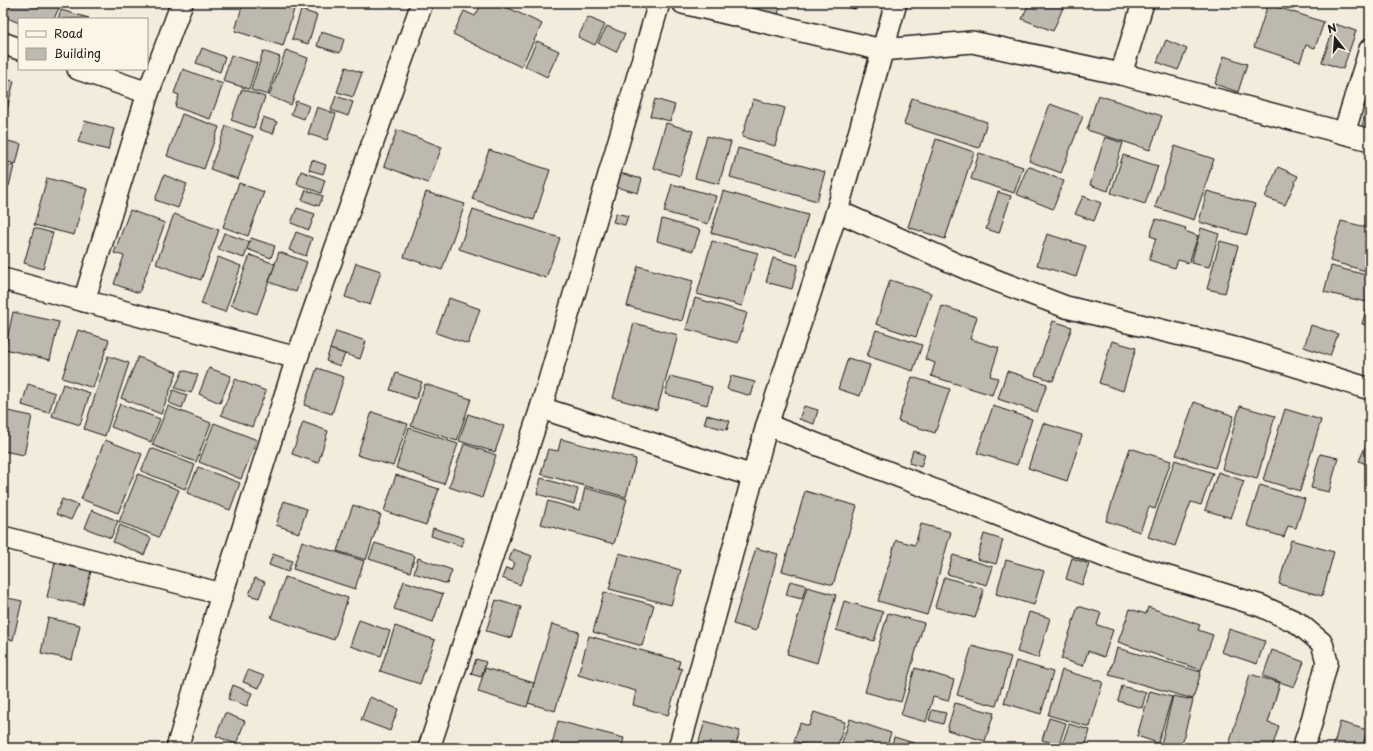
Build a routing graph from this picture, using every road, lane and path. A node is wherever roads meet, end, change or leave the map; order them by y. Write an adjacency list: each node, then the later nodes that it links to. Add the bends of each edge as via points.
1 (182, 3): 13 (street)
2 (422, 3): 19 (street)
3 (659, 3): 21 (street)
4 (683, 3): 10 (street)
5 (896, 3): 10 (street)
6 (1143, 3): 12 (street)
7 (3, 43): 8 (street)
8 (18, 48)
9 (1370, 49): 14 (street)
10 (882, 50): 12 (street, via 972,42); 16 (street)
11 (81, 70): 13 (street)
12 (1121, 74): 14 (street)
13 (148, 93): 18 (street)
14 (1344, 133): 15 (street)
15 (1370, 140)
16 (837, 211): 20 (street, via 974,272 1066,307 1247,351); 22 (street)
17 (3, 279): 18 (street)
18 (84, 301): 19 (street)
19 (296, 358): 25 (street)
20 (1370, 389)
21 (541, 408): 23 (street); 27 (street)
22 (766, 426): 23 (street); 29 (street, via 1114,560 1262,606 1298,623 1322,643 1327,662)
23 (753, 476): 28 (street)
24 (3, 537): 25 (street)
25 (222, 594): 26 (street)
26 (176, 748)
27 (429, 748)
28 (679, 748)
29 (1303, 748)

